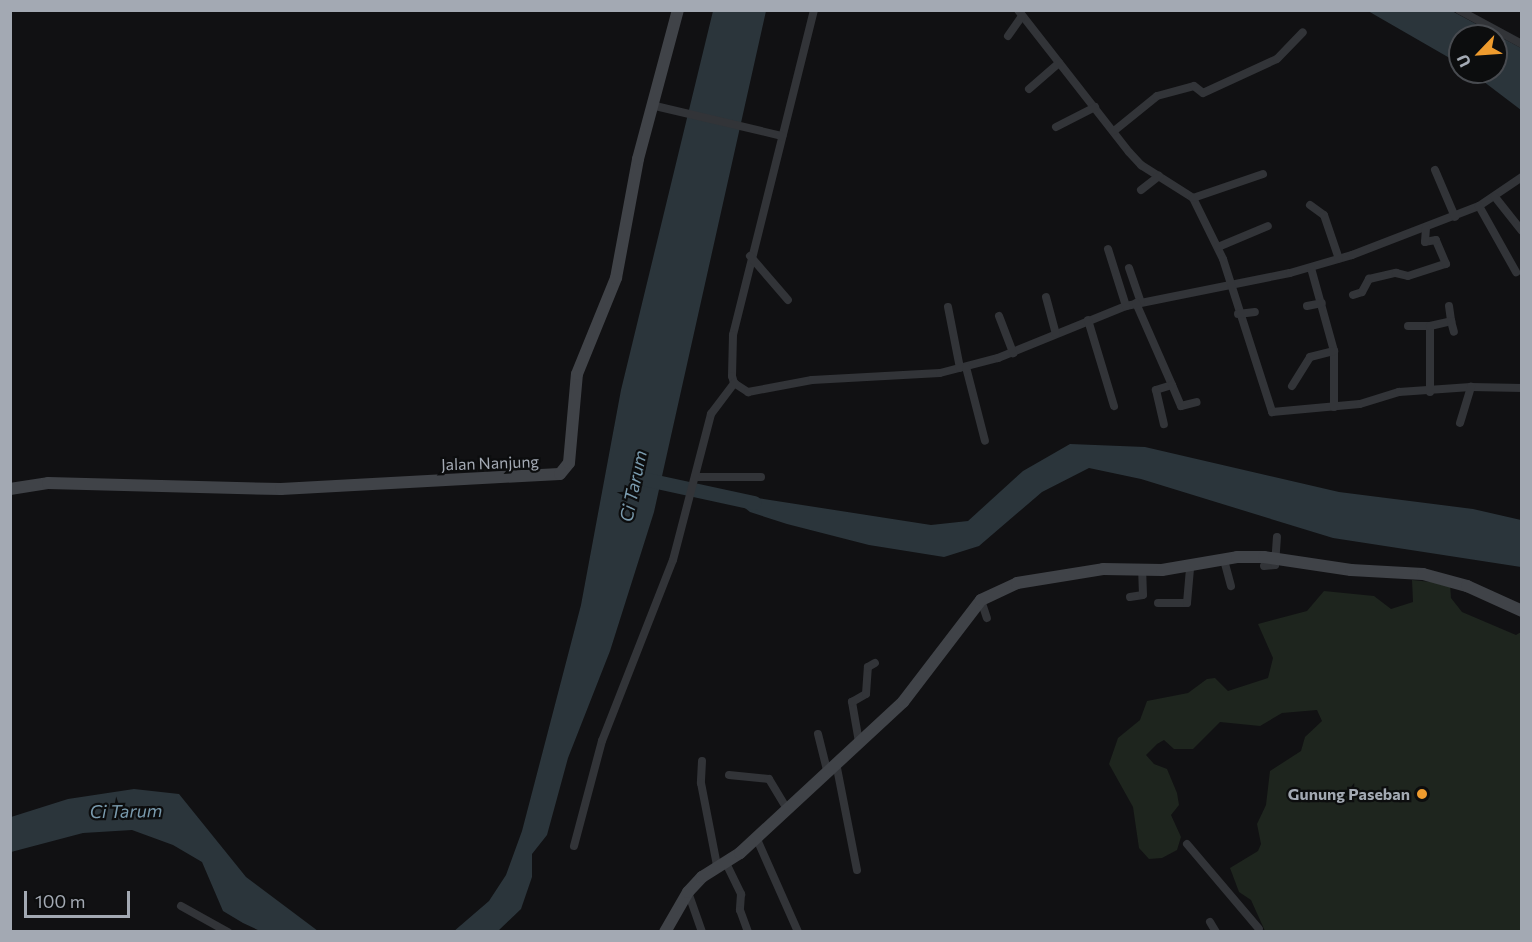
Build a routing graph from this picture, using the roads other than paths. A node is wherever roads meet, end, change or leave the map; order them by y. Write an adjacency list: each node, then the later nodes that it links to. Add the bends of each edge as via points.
1 (678, 10): 10 (main road, Jalan Nanjung)
2 (814, 10): 14 (street)
3 (1459, 10): 7 (street)
4 (1020, 13): 6 (street); 8 (street)
5 (1303, 32): 13 (street, via 1277,59 1203,93 1194,86 1157,96)
6 (1008, 36)
7 (1521, 44)
8 (1059, 63): 9 (street); 11 (street)
9 (1029, 89)
10 (651, 105): 14 (street); 71 (main road, Jalan Nanjung, via 616,278 581,360 573,393 569,463 553,476 280,489 48,483)
11 (1095, 107): 12 (street); 13 (street)
12 (1056, 127)
13 (1114, 131): 17 (street, via 1141,165)
14 (782, 136): 30 (street)
15 (1435, 170): 24 (street)
16 (1263, 174): 21 (street)
17 (1159, 176): 19 (street); 21 (street)
18 (1521, 177): 20 (street)
19 (1141, 190)
20 (1495, 197): 23 (street); 27 (street)
21 (1193, 198): 28 (street)
22 (1310, 205): 31 (street, via 1324,215)
23 (1479, 206): 24 (street); 34 (street)
24 (1455, 217): 26 (street)
25 (1268, 226): 28 (street)
26 (1426, 228): 31 (street); 36 (street, via 1425,242 1436,241 1446,264 1408,276 1396,273 1369,279 1362,292)
27 (1521, 231)
28 (1218, 247): 35 (street)
29 (1108, 249): 41 (street)
30 (750, 256): 38 (street); 57 (street, via 733,335)
31 (1340, 259): 33 (street)
32 (1129, 268): 39 (street)
33 (1311, 268): 35 (street); 40 (street)
34 (1515, 272)
35 (1230, 284): 39 (street); 46 (street)
36 (1353, 295)
37 (1046, 297): 53 (street)
38 (788, 300)
39 (1139, 302): 41 (street); 58 (street)
40 (1322, 303): 42 (street); 54 (street)
41 (1126, 306): 48 (street)
42 (1307, 306)
43 (1449, 306): 49 (street)
44 (948, 307): 56 (street)
45 (1255, 312): 46 (street)
46 (1238, 314): 65 (street, via 1272,412)
47 (999, 316): 55 (street)
48 (1088, 320): 53 (street); 64 (street)
49 (1451, 321): 51 (street); 52 (street)
50 (1408, 326): 51 (street)
51 (1430, 326): 62 (street)
52 (1454, 332)
53 (1056, 334): 55 (street)
54 (1334, 351): 59 (street, via 1310,357); 65 (street)
55 (1013, 353): 56 (street)
56 (963, 367): 57 (street, via 925,375 812,380 760,392 748,392); 68 (street)
57 (734, 383): 69 (street, via 711,414)
58 (1172, 385): 63 (street, via 1181,406); 67 (street, via 1156,390)
59 (1292, 386)
60 (1471, 387): 61 (street); 62 (street); 66 (street)
61 (1521, 388)
62 (1430, 392): 65 (street, via 1399,392 1379,401)
63 (1197, 402)
64 (1114, 406)
65 (1334, 407)
66 (1460, 423)
67 (1164, 424)
68 (984, 441)
69 (695, 477): 70 (street); 92 (street, via 645,636 602,741)
70 (762, 477)
71 (10, 489)
72 (1277, 537): 74 (street)
73 (1224, 560): 74 (main road); 75 (main road); 77 (street)
74 (1267, 563): 81 (main road, via 1423,574 1467,586)
75 (1190, 566): 76 (main road); 80 (street, via 1187,603)
76 (1142, 571): 78 (street, via 1143,595); 79 (main road, via 1103,569 1061,575 1017,583)
77 (1231, 586)
78 (1130, 597)
79 (981, 600): 82 (street); 85 (main road, via 903,702)
80 (1158, 603)
81 (1521, 611)
82 (987, 618)
83 (875, 663): 85 (street, via 868,667 866,694 852,704)
84 (818, 734): 87 (street)
85 (859, 742): 87 (main road)
86 (702, 761): 93 (street, via 701,783)
87 (831, 767): 89 (main road); 94 (street)
88 (729, 775): 89 (street, via 769,779)
89 (786, 807): 90 (main road)
90 (756, 837): 93 (main road); 103 (street)
91 (1188, 844): 98 (street)
92 (574, 846)
93 (721, 863): 95 (main road); 102 (street, via 741,894 740,910)
94 (856, 870)
95 (688, 892): 100 (main road); 101 (street)
96 (181, 906): 99 (street)
97 (1210, 922): 104 (street)
98 (1258, 931)
99 (228, 932)
100 (665, 932)
101 (702, 932)
102 (748, 932)
103 (798, 932)
104 (1216, 932)

